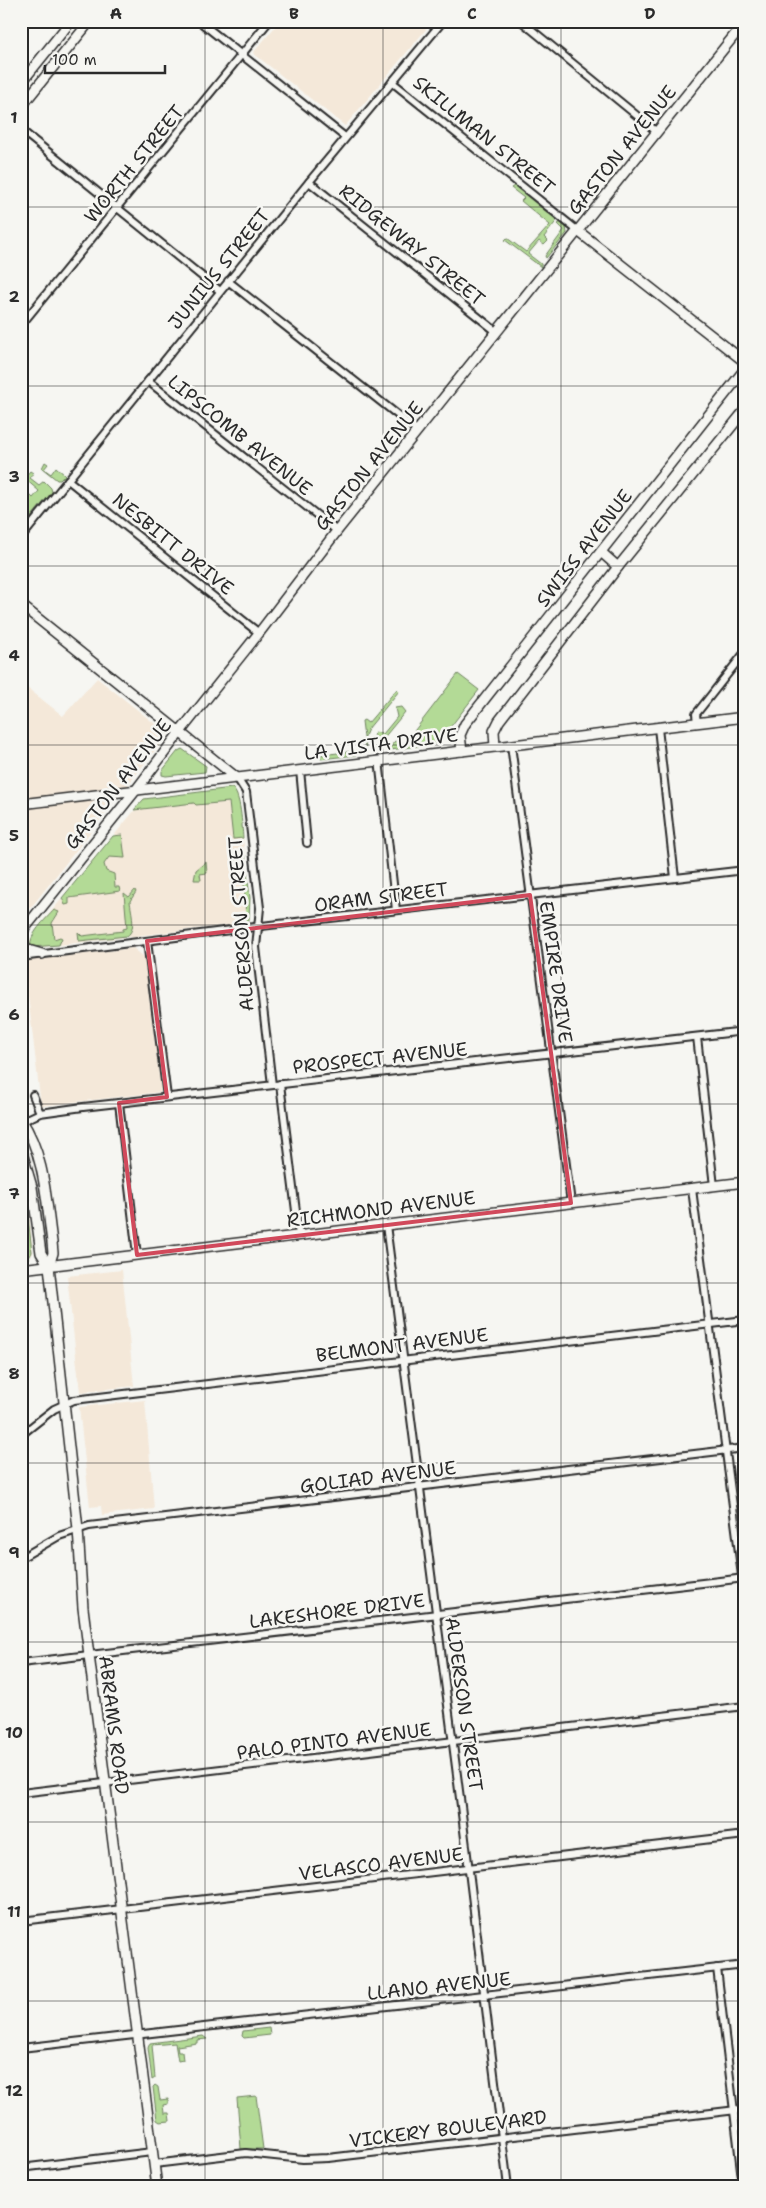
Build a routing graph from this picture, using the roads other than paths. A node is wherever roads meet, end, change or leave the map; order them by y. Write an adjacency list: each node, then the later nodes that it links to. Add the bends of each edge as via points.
1 (72, 21): 10 (street)
2 (90, 21): 11 (street)
3 (199, 21): 8 (street)
4 (269, 21): 8 (street, WORTH STREET)
5 (443, 21): 9 (street, JUNIUS STREET)
6 (521, 21): 13 (street)
7 (743, 23): 13 (street, GASTON AVENUE)
8 (241, 55): 14 (street); 16 (street, WORTH STREET)
9 (392, 82): 14 (street, JUNIUS STREET); 17 (street, SKILLMAN STREET)
10 (21, 83)
11 (21, 108)
12 (21, 130): 16 (street)
13 (657, 132): 17 (street, GASTON AVENUE)
14 (345, 138): 15 (street, JUNIUS STREET)
15 (309, 182): 18 (street, JUNIUS STREET); 21 (street, RIDGEWAY STREET)
16 (118, 208): 19 (street); 20 (street, WORTH STREET)
17 (578, 232): 21 (street, GASTON AVENUE); 22 (street, SKILLMAN STREET)
18 (228, 281): 19 (street, JUNIUS STREET); 26 (street)
19 (220, 291): 24 (street, JUNIUS STREET)
20 (21, 325)
21 (497, 332): 26 (street, GASTON AVENUE)
22 (745, 362)
23 (745, 369): 30 (street, SWISS AVENUE)
24 (148, 381): 27 (street, JUNIUS STREET); 28 (street, LIPSCOMB AVENUE)
25 (745, 410): 31 (street, SWISS AVENUE)
26 (418, 431): 28 (street, GASTON AVENUE)
27 (68, 480): 29 (street, JUNIUS STREET); 33 (street, NESBITT DRIVE)
28 (337, 532): 33 (street, GASTON AVENUE)
29 (21, 538)
30 (601, 552): 31 (street); 41 (street, SWISS AVENUE, via 465,724 460,735)
31 (618, 567): 40 (street, SWISS AVENUE, via 499,721 494,731)
32 (21, 605): 38 (street, ALDERSON STREET)
33 (260, 632): 38 (street, GASTON AVENUE)
34 (745, 652): 36 (street, via 696,714)
35 (745, 717): 36 (street, LA VISTA DRIVE)
36 (697, 723): 37 (street, LA VISTA DRIVE)
37 (658, 728): 39 (street, LA VISTA DRIVE); 49 (street)
38 (180, 732): 44 (street, ALDERSON STREET); 45 (street, GASTON AVENUE)
39 (512, 745): 40 (street, LA VISTA DRIVE); 50 (street, EMPIRE DRIVE)
40 (495, 747): 41 (street, LA VISTA DRIVE)
41 (462, 751): 42 (street, LA VISTA DRIVE)
42 (379, 760): 43 (street, LA VISTA DRIVE); 51 (street)
43 (300, 770): 44 (street, LA VISTA DRIVE); 47 (street)
44 (237, 778): 45 (street, LA VISTA DRIVE); 54 (street, ALDERSON STREET, via 246,792 260,908)
45 (136, 790): 46 (street, LA VISTA DRIVE); 52 (street, GASTON AVENUE)
46 (21, 804)
47 (307, 843)
48 (745, 870): 49 (street, ORAM STREET)
49 (674, 878): 50 (street, ORAM STREET)
50 (530, 895): 51 (street, ORAM STREET); 62 (street, EMPIRE DRIVE)
51 (396, 910): 54 (street, ORAM STREET)
52 (32, 918): 53 (street); 55 (street, GASTON AVENUE)
53 (21, 921)
54 (258, 926): 56 (street, ORAM STREET); 64 (street, ALDERSON STREET, via 256,947)
55 (21, 933)
56 (147, 941): 58 (street, ORAM STREET); 66 (street)
57 (21, 942): 58 (street, via 25,950)
58 (42, 954): 59 (street, ORAM STREET)
59 (21, 957)
60 (745, 1031): 61 (street, PROSPECT AVENUE)
61 (697, 1037): 62 (street, PROSPECT AVENUE); 72 (street)
62 (552, 1054): 63 (street, PROSPECT AVENUE); 74 (street, EMPIRE DRIVE)
63 (280, 1084): 64 (street, PROSPECT AVENUE); 76 (street)
64 (272, 1085): 66 (street, PROSPECT AVENUE)
65 (33, 1095): 68 (street)
66 (167, 1097): 67 (street, PROSPECT AVENUE)
67 (119, 1103): 68 (street, PROSPECT AVENUE); 77 (street)
68 (40, 1113): 69 (street, PROSPECT AVENUE)
69 (22, 1121): 78 (street, ABRAMS ROAD, via 42,1169 53,1253)
70 (21, 1149): 78 (street, ABRAMS ROAD, via 32,1187 41,1253)
71 (745, 1182): 72 (street, RICHMOND AVENUE)
72 (714, 1186): 73 (street, RICHMOND AVENUE)
73 (692, 1189): 74 (street, RICHMOND AVENUE); 81 (street)
74 (571, 1203): 75 (street, RICHMOND AVENUE)
75 (386, 1225): 76 (street, RICHMOND AVENUE); 82 (street, ALDERSON STREET)
76 (299, 1235): 77 (street, RICHMOND AVENUE)
77 (137, 1255): 78 (street, RICHMOND AVENUE)
78 (49, 1266): 79 (street, RICHMOND AVENUE); 83 (street, ABRAMS ROAD)
79 (21, 1269)
80 (745, 1320): 81 (street, BELMONT AVENUE)
81 (710, 1324): 82 (street, BELMONT AVENUE); 86 (street)
82 (404, 1360): 83 (street, BELMONT AVENUE, via 74,1400); 87 (street, ALDERSON STREET)
83 (64, 1404): 84 (street); 88 (street, ABRAMS ROAD)
84 (21, 1435)
85 (745, 1448): 86 (street, GOLIAD AVENUE)
86 (726, 1450): 87 (street, GOLIAD AVENUE); 90 (street)
87 (420, 1486): 88 (street, GOLIAD AVENUE); 92 (street, ALDERSON STREET)
88 (78, 1529): 89 (street, GOLIAD AVENUE); 93 (street, ABRAMS ROAD)
89 (21, 1558)
90 (744, 1578): 91 (street); 92 (street, LAKESHORE DRIVE)
91 (745, 1599)
92 (436, 1615): 93 (street, LAKESHORE DRIVE); 96 (street, ALDERSON STREET)
93 (89, 1655): 94 (street, LAKESHORE DRIVE); 97 (street, ABRAMS ROAD)
94 (21, 1663)
95 (745, 1706): 96 (street, PALO PINTO AVENUE)
96 (452, 1742): 97 (street, PALO PINTO AVENUE); 100 (street, ALDERSON STREET)
97 (105, 1784): 98 (street, PALO PINTO AVENUE); 101 (street, ABRAMS ROAD)
98 (21, 1793)
99 (745, 1835): 100 (street, VELASCO AVENUE)
100 (469, 1868): 101 (street, VELASCO AVENUE); 105 (street, ALDERSON STREET)
101 (121, 1910): 102 (street, VELASCO AVENUE); 106 (street, ABRAMS ROAD)
102 (21, 1922)
103 (745, 1965): 104 (street, LLANO AVENUE)
104 (717, 1968): 105 (street, LLANO AVENUE); 109 (street)
105 (485, 1996): 106 (street, LLANO AVENUE); 110 (street, ALDERSON STREET)
106 (137, 2035): 107 (street, LLANO AVENUE); 111 (street, ABRAMS ROAD)
107 (21, 2048)
108 (745, 2109): 109 (street, VICKERY BOULEVARD)
109 (734, 2110): 110 (street, VICKERY BOULEVARD); 116 (street)
110 (502, 2138): 112 (street, VICKERY BOULEVARD, via 328,2158 246,2153); 115 (street, ALDERSON STREET)
111 (152, 2152): 112 (street, ABRAMS ROAD); 113 (street)
112 (154, 2164): 114 (street, ABRAMS ROAD)
113 (21, 2168)
114 (157, 2187)
115 (508, 2187)
116 (743, 2187)

